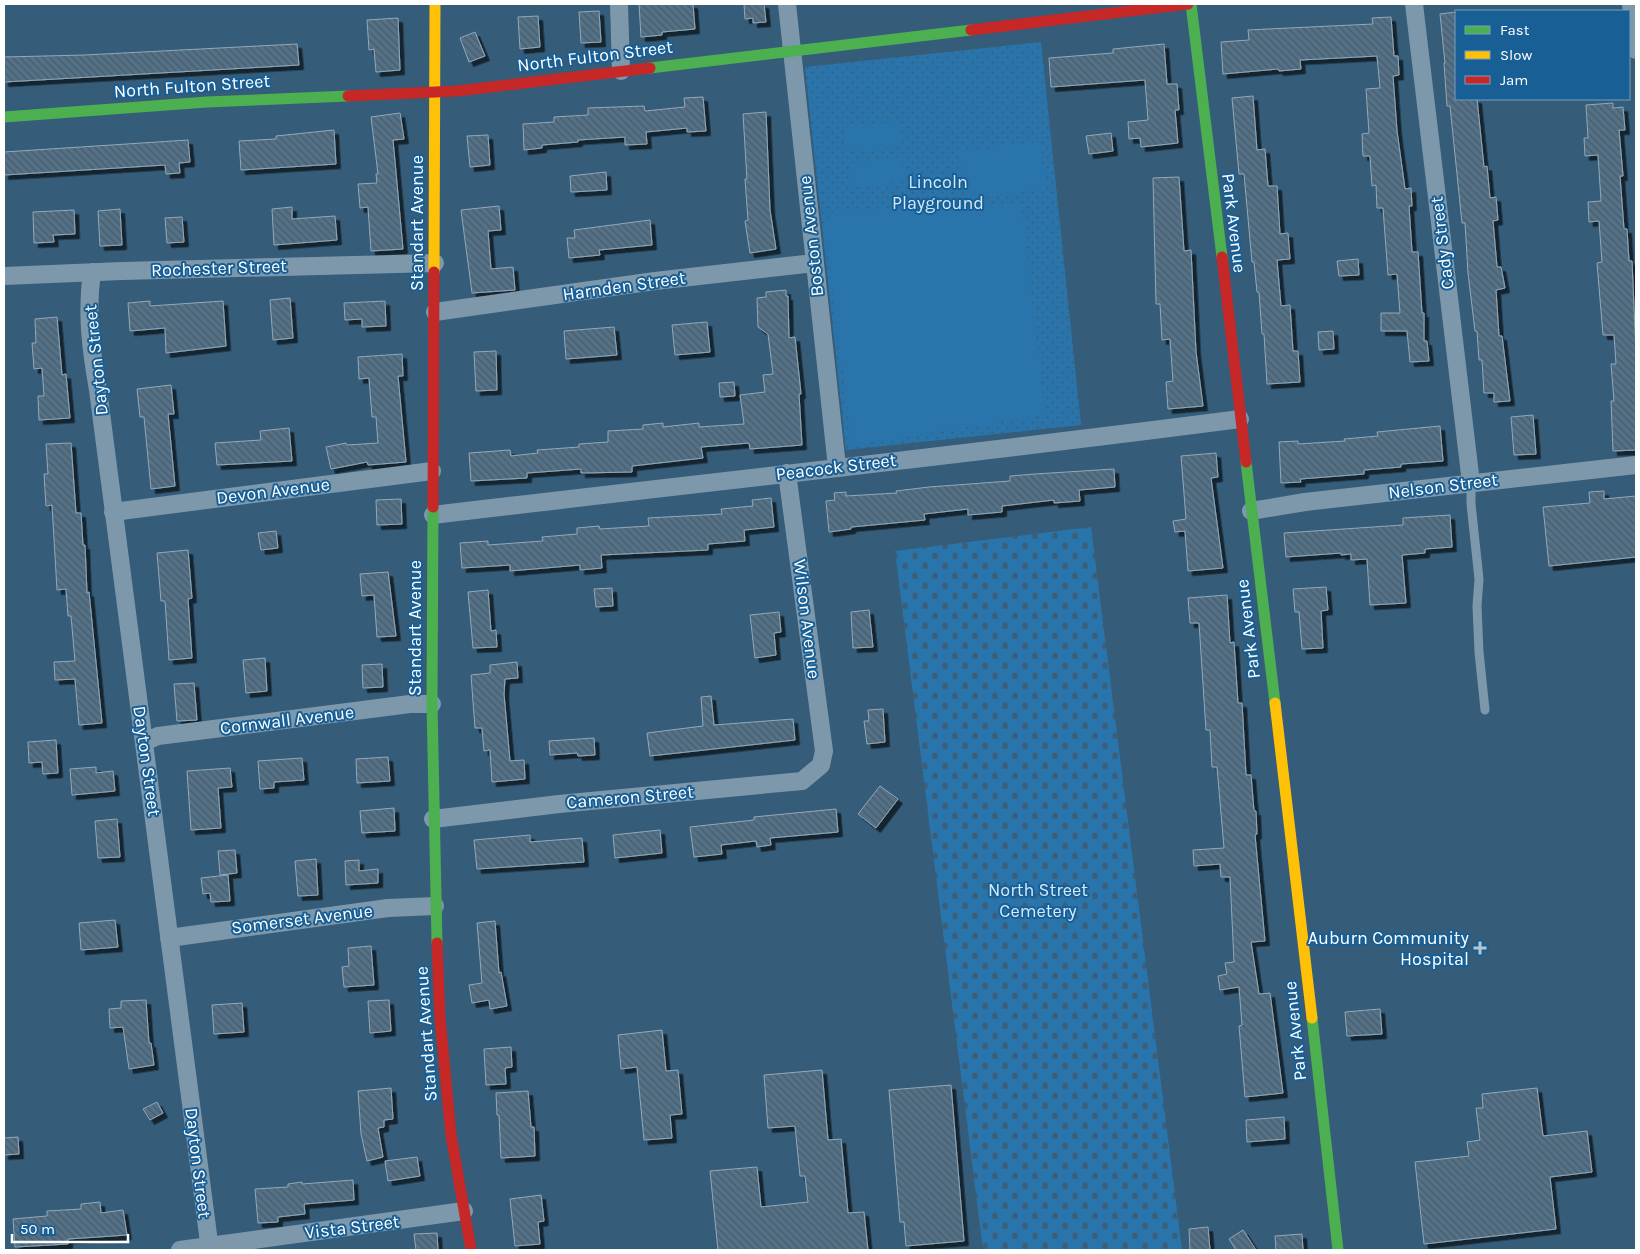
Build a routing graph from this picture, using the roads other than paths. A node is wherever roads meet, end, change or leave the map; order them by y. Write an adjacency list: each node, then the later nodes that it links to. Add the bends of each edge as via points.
1 (435, 4): 10 (street, Standart Avenue)
2 (619, 4): 9 (street)
3 (787, 4): 7 (street, Boston Avenue)
4 (1189, 4): 7 (street, North Fulton Street); 17 (street, Park Avenue, via 1235,356)
5 (1414, 4): 22 (street, Cady Street)
6 (1631, 4): 8 (street)
7 (791, 50): 9 (street, North Fulton Street); 13 (street, Boston Avenue)
8 (1636, 50)
9 (621, 71): 10 (street, North Fulton Street)
10 (434, 92): 11 (street, North Fulton Street, via 207,102); 12 (street, Standart Avenue)
11 (4, 117)
12 (435, 263): 14 (street, Rochester Street); 16 (street, Standart Avenue)
13 (814, 263): 16 (street, Harnden Street, via 655,281); 19 (street, Boston Avenue)
14 (92, 272): 15 (street, Rochester Street); 24 (street, Dayton Street, via 88,314)
15 (4, 276)
16 (435, 312): 20 (street, Standart Avenue)
17 (1240, 419): 19 (street, Peacock Street); 23 (street, Park Avenue)
18 (1636, 465): 22 (street, Nelson Street)
19 (837, 467): 21 (street, Peacock Street)
20 (432, 471): 24 (street, Devon Avenue); 25 (street, Standart Avenue)
21 (787, 473): 25 (street, Peacock Street); 29 (street, Wilson Avenue, via 824,751)
22 (1471, 482): 23 (street, Nelson Street); 27 (lane, via 1479,579 1479,652)
23 (1251, 510): 37 (street, Park Avenue)
24 (114, 512): 28 (street, Dayton Street)
25 (433, 515): 26 (street, Standart Avenue)
26 (432, 704): 28 (street, Cornwall Avenue, via 410,704 158,736); 30 (street, Standart Avenue)
27 (1486, 710)
28 (144, 742): 32 (street, Dayton Street)
29 (821, 765): 30 (street, Cameron Street, via 802,781)
30 (433, 819): 31 (street, Standart Avenue)
31 (435, 906): 32 (street, Somerset Avenue, via 388,908); 33 (street, Standart Avenue, via 449,1115)
32 (169, 938): 34 (street, Dayton Street)
33 (464, 1211): 34 (street, Vista Street); 36 (street, Standart Avenue)
34 (209, 1249): 35 (street, Vista Street)
35 (180, 1250)
36 (471, 1250)
37 (1338, 1250)

